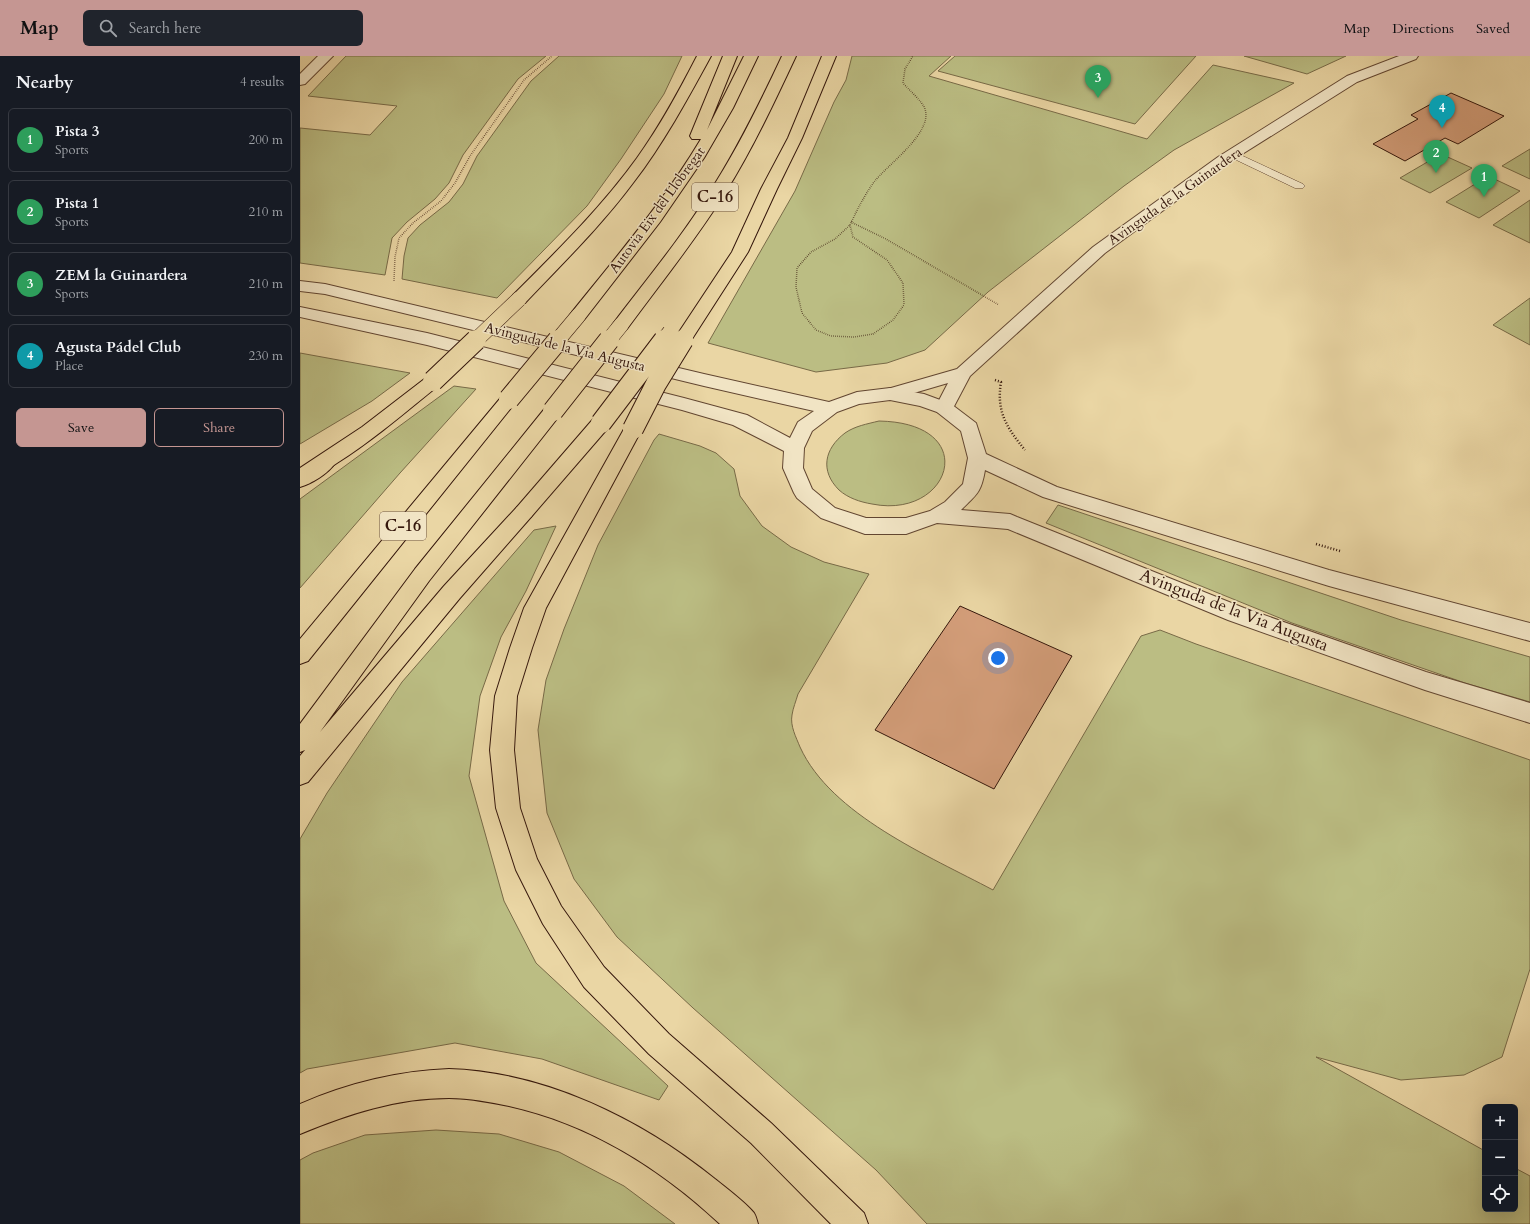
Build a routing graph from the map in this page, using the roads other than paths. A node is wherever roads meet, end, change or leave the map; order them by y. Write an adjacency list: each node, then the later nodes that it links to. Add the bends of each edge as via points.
1 (326, 56): 8 (street)
2 (704, 56): 21 (highway, bridge, via 669,120 637,167 579,239 433,381 383,421)
3 (730, 56): 11 (highway)
4 (752, 56): 11 (highway, Autovia Eix del Llobregat / C-16, via 717,124)
5 (789, 56): 26 (highway, C-16, bridge, via 766,107 735,164 704,213 621,325 422,575)
6 (829, 56): 14 (highway, via 795,138 740,252)
7 (1411, 56): 9 (street, Avinguda de la Guinardera, via 1352,79)
8 (300, 81)
9 (1232, 154): 10 (lane); 15 (street, Avinguda de la Guinardera, via 1099,250)
10 (1299, 186)
11 (676, 189): 24 (highway, Autovia Eix del Llobregat / C-16, bridge, via 578,316)
12 (300, 286): 17 (street, Avinguda de la Via Augusta, via 326,289)
13 (300, 312): 19 (street, Avinguda de la Via Augusta, via 427,339 684,404 740,420)
14 (678, 333): 27 (highway, bridge, via 442,604); 30 (highway, bridge, via 656,384 535,608 506,696 502,750 508,808 525,862 552,915 594,977 659,1044 761,1133)
15 (963, 373): 16 (street, Avinguda de la Guinardera); 18 (street, Avinguda de la Guinardera)
16 (890, 394): 17 (street, via 857,398); 18 (street, via 924,400)
17 (830, 408): 19 (street, via 805,427)
18 (944, 408): 20 (street, via 969,428)
19 (794, 448): 22 (street, via 793,468 804,493 828,514 865,526 906,526)
20 (978, 458): 22 (street, via 972,487 952,507); 23 (street, via 1057,494 1329,578)
21 (300, 478)
22 (937, 516): 25 (street, Avinguda de la Via Augusta, via 1010,522 1236,614 1425,681)
23 (1530, 632)
24 (300, 655)
25 (1530, 713)
26 (300, 742)
27 (300, 774)
28 (300, 1119): 29 (highway, via 323,1108 370,1094 417,1085 470,1084 517,1092 566,1107 623,1134 677,1168)
29 (743, 1224)
30 (853, 1224)

